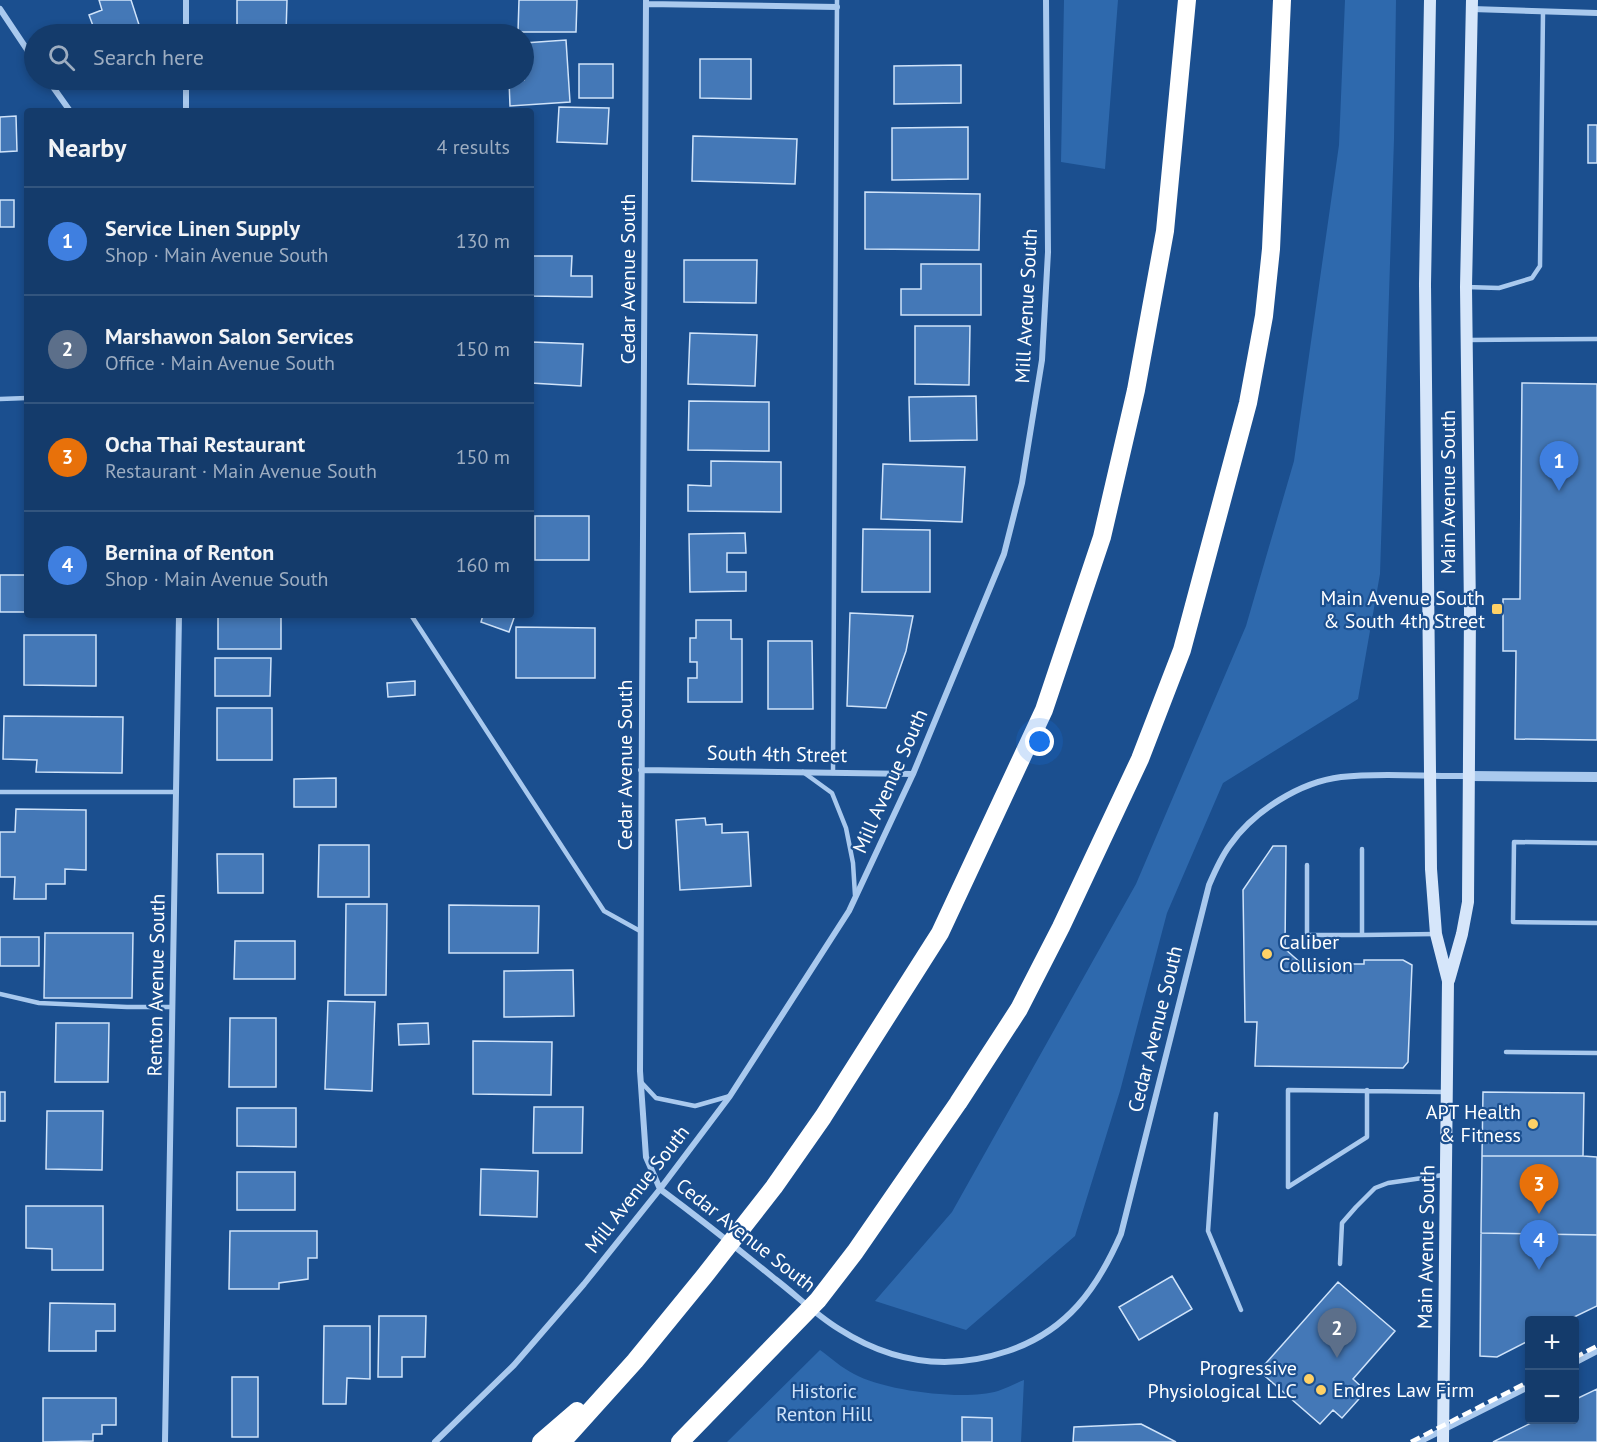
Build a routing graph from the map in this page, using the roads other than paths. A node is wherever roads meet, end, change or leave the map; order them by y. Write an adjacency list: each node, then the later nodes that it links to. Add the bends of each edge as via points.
1 (186, 0): 12 (street)
2 (1046, 0): 28 (street, Mill Avenue South, via 1047,252 1042,360 1022,483 1004,554)
3 (1186, 0): 57 (highway, via 1165,231 1136,390 1101,537 1044,710 940,933 830,1108 774,1187)
4 (1282, 0): 65 (highway, via 1271,249 1248,403 1182,650 1140,759 1019,1010 958,1103 818,1300)
5 (1430, 0): 30 (main road, Main Avenue South, via 1425,284)
6 (646, 2): 7 (street); 25 (street, Cedar Avenue South)
7 (837, 4): 27 (lane)
8 (1472, 5): 10 (street); 18 (main road, Main Avenue South)
9 (0, 9): 13 (street)
10 (1543, 12): 11 (street); 18 (lane, via 1540,266 1532,278 1499,288)
11 (1597, 13)
12 (186, 24)
13 (24, 45)
14 (55, 90): 16 (street)
15 (186, 90): 17 (street)
16 (68, 108)
17 (186, 108)
18 (1466, 287): 20 (main road, Main Avenue South)
19 (1597, 339): 20 (lane)
20 (1467, 340): 29 (main road, Main Avenue South)
21 (24, 398): 22 (lane)
22 (0, 399)
23 (179, 618): 33 (street, Renton Avenue South)
24 (413, 618): 39 (lane, via 604,911)
25 (641, 770): 26 (street, South 4th Street); 39 (street, Cedar Avenue South)
26 (803, 772): 27 (street, South 4th Street); 37 (lane, via 832,793 846,828)
27 (833, 772): 28 (street, South 4th Street)
28 (913, 774): 37 (street, Mill Avenue South)
29 (1469, 776): 30 (street, Cedar Avenue South); 31 (street); 42 (main road, Main Avenue South, via 1468,902)
30 (1431, 777): 40 (main road, Main Avenue South); 53 (street, Cedar Avenue South, via 1340,777 1316,783 1269,806 1231,843 1209,885 1121,1234 1097,1282 1079,1306 1027,1344 990,1357 941,1363 876,1349 838,1328)
31 (1597, 777)
32 (0, 792): 33 (lane)
33 (176, 792): 44 (street, Renton Avenue South)
34 (1597, 843): 38 (lane, via 1514,842 1514,922)
35 (1362, 849): 41 (lane)
36 (1307, 865): 41 (lane, via 1307,935)
37 (856, 898): 50 (street, Mill Avenue South)
38 (1597, 923)
39 (640, 931): 47 (street, Cedar Avenue South)
40 (1436, 934): 41 (lane); 42 (main road, Main Avenue South)
41 (1362, 935)
42 (1448, 981): 49 (main road, Main Avenue South)
43 (0, 994): 44 (lane, via 39,1004)
44 (172, 1007): 61 (street, Renton Avenue South)
45 (1506, 1052): 46 (lane)
46 (1597, 1053)
47 (641, 1082): 50 (lane, via 656,1098 695,1107); 53 (street, Cedar Avenue South, via 646,1157)
48 (1367, 1090): 48 (lane, via 1288,1090 1288,1187 1367,1137); 49 (lane)
49 (1447, 1093): 52 (main road, Main Avenue South)
50 (730, 1096): 53 (street, Mill Avenue South)
51 (1216, 1114): 55 (lane, via 1208,1231)
52 (1446, 1175): 54 (lane, via 1375,1188 1342,1223); 60 (main road, Main Avenue South)
53 (660, 1189): 62 (street, Mill Avenue South, via 514,1365)
54 (1340, 1264)
55 (1240, 1310)
56 (1597, 1351): 58 (street)
57 (634, 1361): 63 (highway); 64 (highway)
58 (1579, 1361)
59 (1525, 1389): 60 (street)
60 (1443, 1436): 66 (street)
61 (165, 1442)
62 (435, 1442)
63 (541, 1442)
64 (562, 1442)
65 (680, 1442)
66 (1419, 1442)

